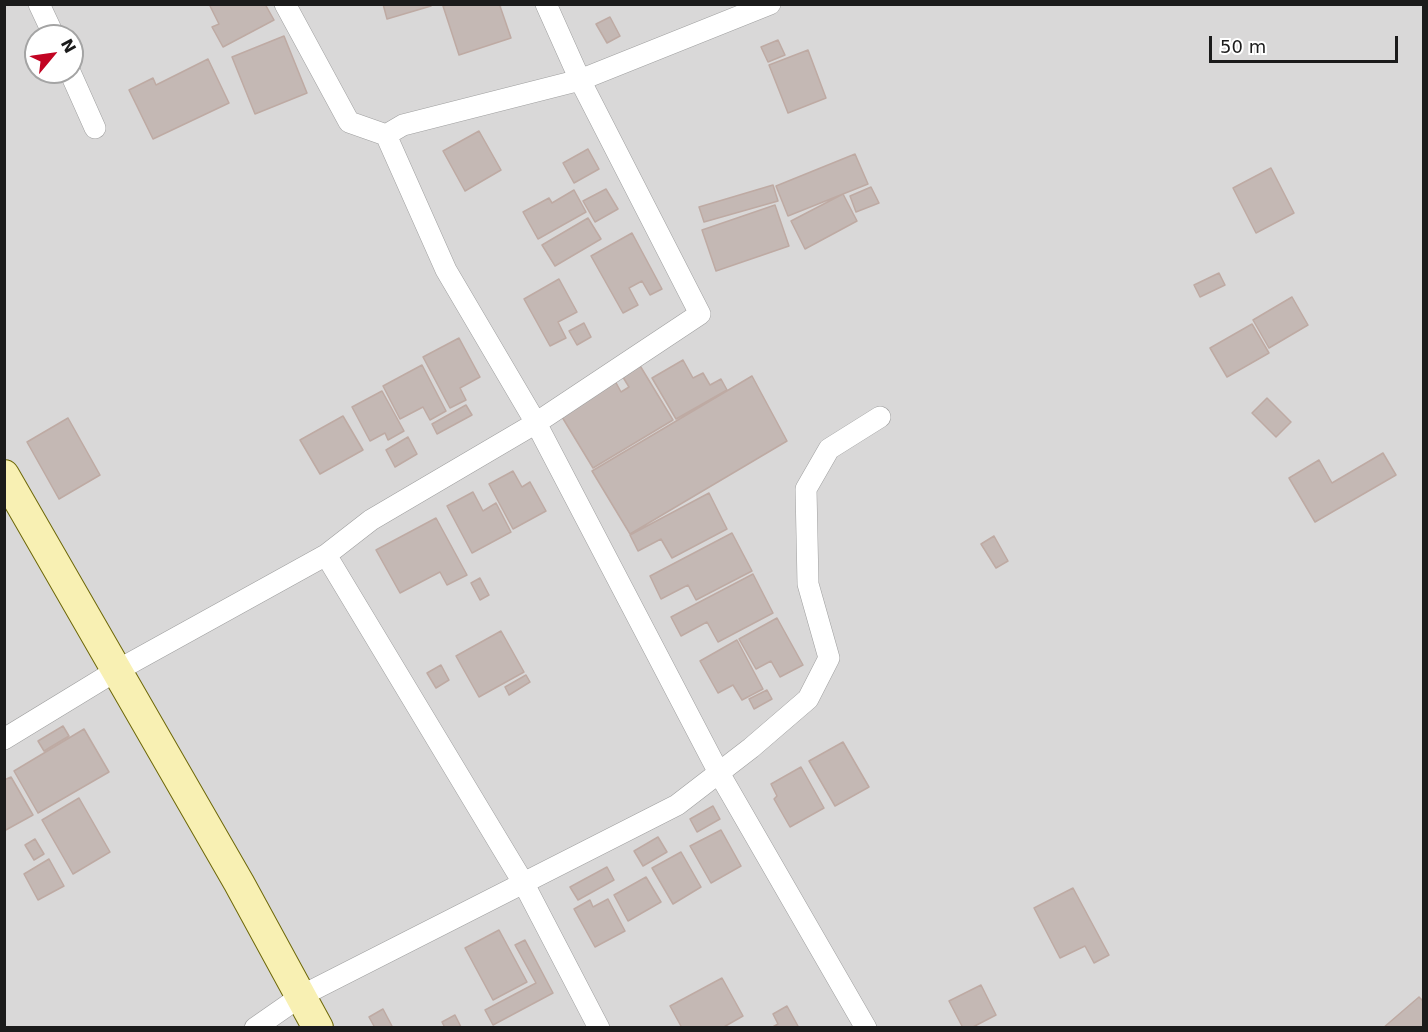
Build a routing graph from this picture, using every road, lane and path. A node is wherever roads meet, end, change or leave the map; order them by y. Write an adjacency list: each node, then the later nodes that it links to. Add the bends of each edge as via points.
1 (39, 4): 5 (street)
2 (285, 4): 9 (street, via 349,122)
3 (546, 4): 6 (street)
4 (770, 4): 6 (street)
5 (48, 24)
6 (580, 80): 9 (street, via 403,125); 11 (street, via 700,314)
7 (75, 84): 8 (street)
8 (95, 128)
9 (386, 135): 11 (street, via 446,270)
10 (880, 417): 16 (street, via 830,449 806,489 808,584 829,658 808,699)
11 (536, 423): 13 (street, via 371,520); 16 (street)
12 (4, 475): 14 (main road)
13 (326, 555): 14 (street); 17 (street)
14 (117, 670): 15 (street); 18 (main road)
15 (4, 739)
16 (719, 773): 17 (street, via 676,805); 22 (street)
17 (524, 884): 18 (street); 21 (street)
18 (301, 996): 19 (street); 20 (main road)
19 (255, 1028)
20 (318, 1028)
21 (599, 1028)
22 (866, 1028)

